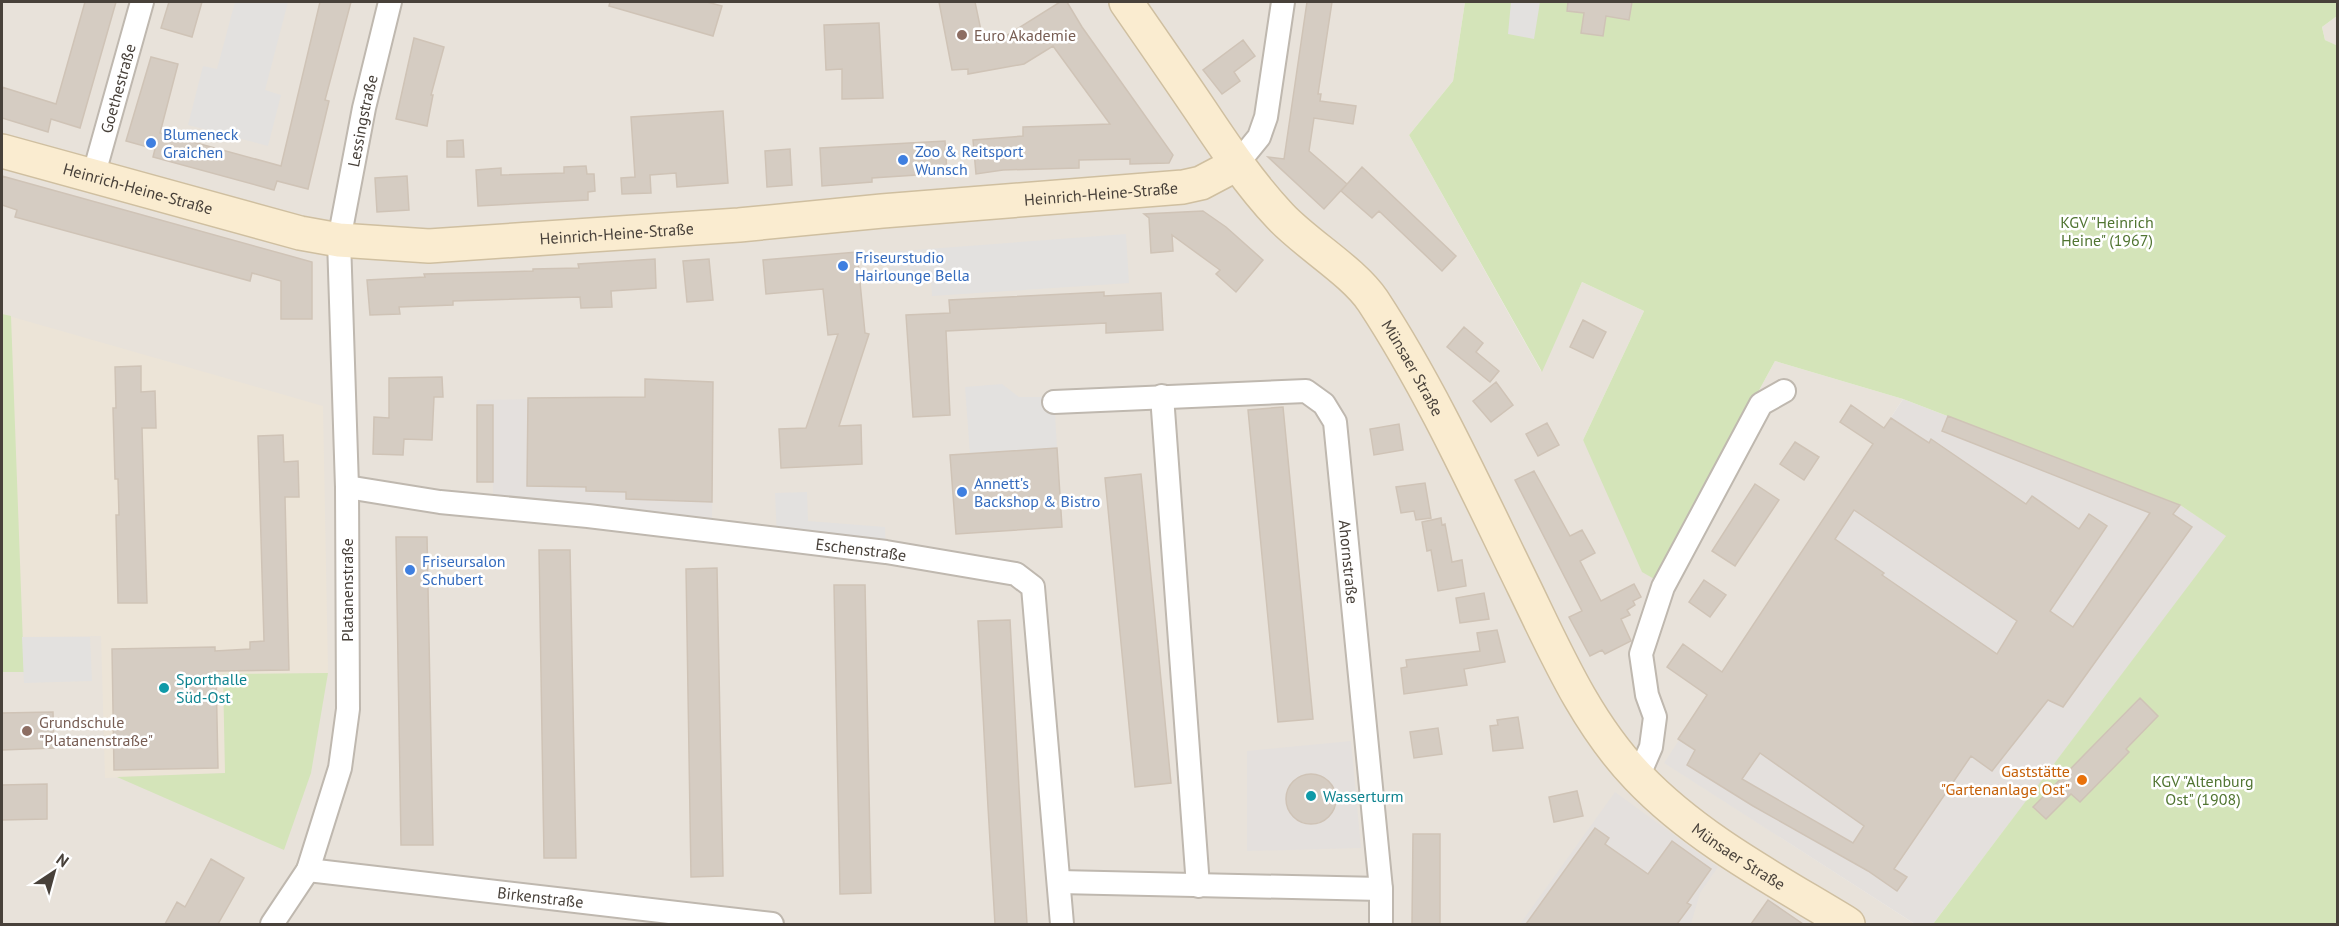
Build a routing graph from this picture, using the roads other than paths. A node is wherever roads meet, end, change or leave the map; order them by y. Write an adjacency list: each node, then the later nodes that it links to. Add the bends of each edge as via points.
1 (142, 2): 7 (street, Goethestraße)
2 (390, 2): 8 (street, Lessingstraße, via 364,108)
3 (1126, 2): 6 (street, Münsaer Straße)
4 (1283, 2): 6 (street, via 1266,117 1259,137)
5 (2, 151): 7 (street, Heinrich-Heine-Straße)
6 (1237, 164): 8 (street, Heinrich-Heine-Straße, via 1201,183 1129,193 429,246); 13 (street, Münsaer Straße, via 1287,224 1366,291 1386,320 1567,674 1599,729)
7 (93, 177): 8 (street, Heinrich-Heine-Straße)
8 (339, 240): 12 (street, Platanenstraße)
9 (1784, 391): 13 (street, via 1761,404 1663,587 1641,654 1654,717 1651,747)
10 (1162, 396): 11 (street, Ahornstraße); 16 (street); 17 (street, Ahornstraße, via 1306,391 1324,404 1335,422)
11 (1054, 402)
12 (347, 487): 14 (street, Platanenstraße, via 348,709 340,768); 15 (street, Eschenstraße, via 440,502 886,552 1016,574 1033,587)
13 (1638, 777): 22 (street, Münsaer Straße, via 1687,820 1738,856)
14 (308, 870): 18 (street, Platanenstraße); 19 (street, Birkenstraße)
15 (1059, 882): 16 (street); 20 (street, Eschenstraße)
16 (1198, 886): 17 (street)
17 (1381, 889): 21 (street, Ahornstraße)
18 (272, 924)
19 (772, 924)
20 (1062, 924)
21 (1381, 924)
22 (1848, 924)

